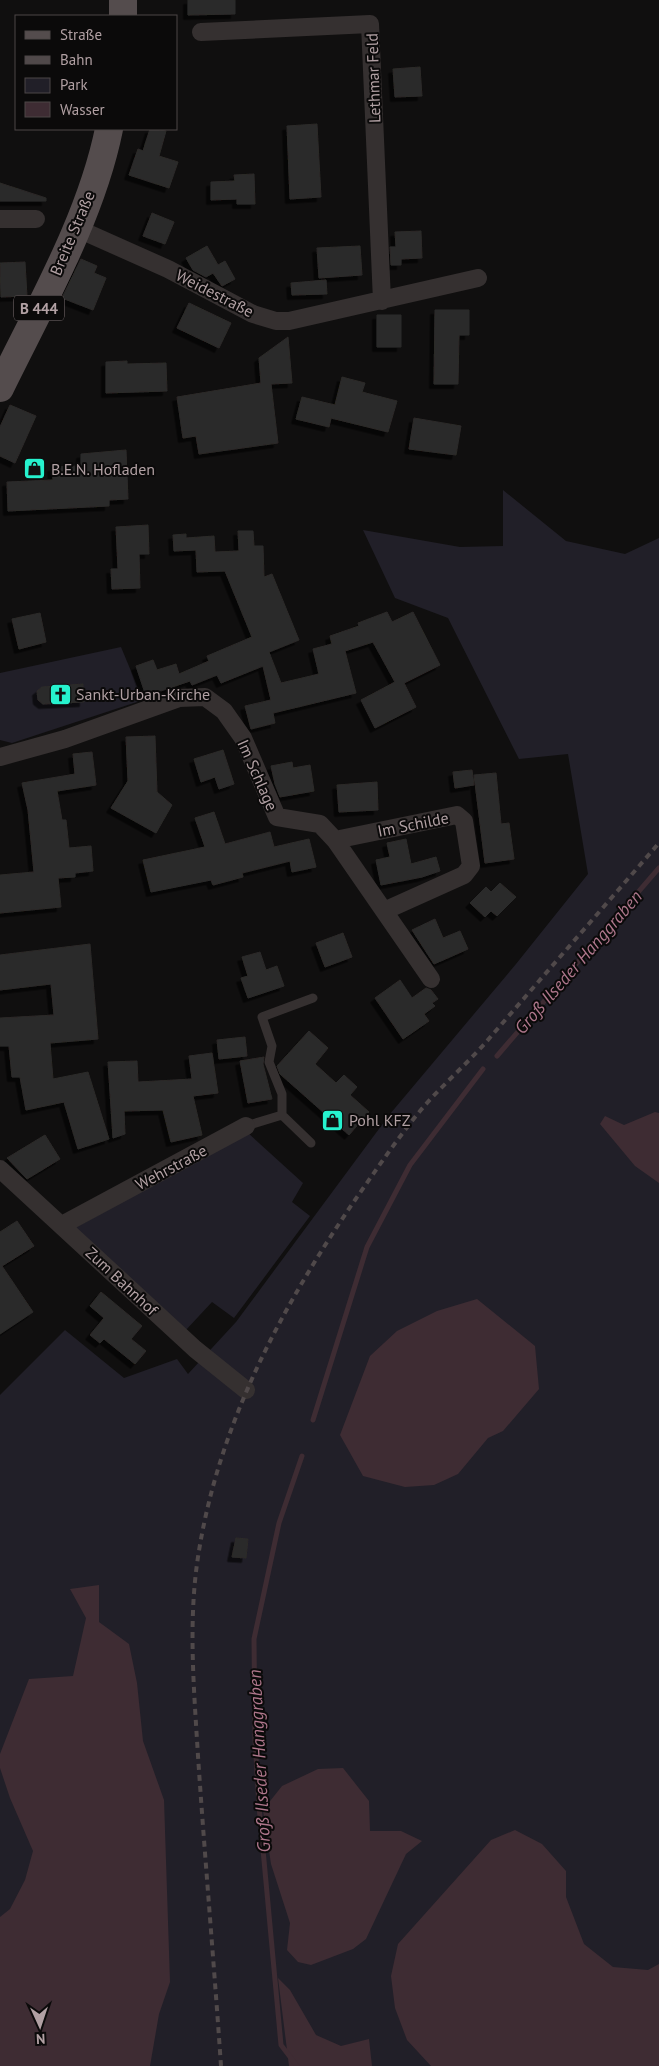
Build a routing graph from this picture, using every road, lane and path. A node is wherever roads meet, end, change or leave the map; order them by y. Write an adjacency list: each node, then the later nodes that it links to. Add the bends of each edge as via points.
1 (123, 0): 2 (main road)
2 (123, 15)
3 (201, 32): 9 (street, Lethmar Feld, via 370,24)
4 (109, 130): 7 (main road, Breite Straße / B 444, via 100,165)
5 (0, 219): 6 (street)
6 (36, 219)
7 (76, 228): 9 (street, Weidestraße, via 168,269 253,314 276,321 290,321); 10 (main road, Breite Straße / B 444)
8 (478, 278): 9 (street, Weidestraße)
9 (382, 301)
10 (7, 361): 11 (main road, Breite Straße / B 444)
11 (0, 388)
12 (0, 757): 13 (street, Im Schlage, via 65,739 179,698 205,697 224,711 243,738 277,816 320,824)
13 (335, 840): 14 (street, Im Schlage); 14 (street, Im Schilde, via 457,815 464,821 471,866 464,875)
14 (384, 911): 15 (street, Im Schlage)
15 (431, 979)
16 (313, 998): 17 (lane, via 262,1017 272,1046 269,1062 282,1094)
17 (282, 1115): 18 (lane, Wehrstraße); 19 (lane)
18 (246, 1126): 21 (street, Wehrstraße)
19 (312, 1143)
20 (0, 1169): 21 (street, Zum Bahnhof)
21 (62, 1226): 22 (street, Zum Bahnhof, via 196,1349)
22 (246, 1390)

